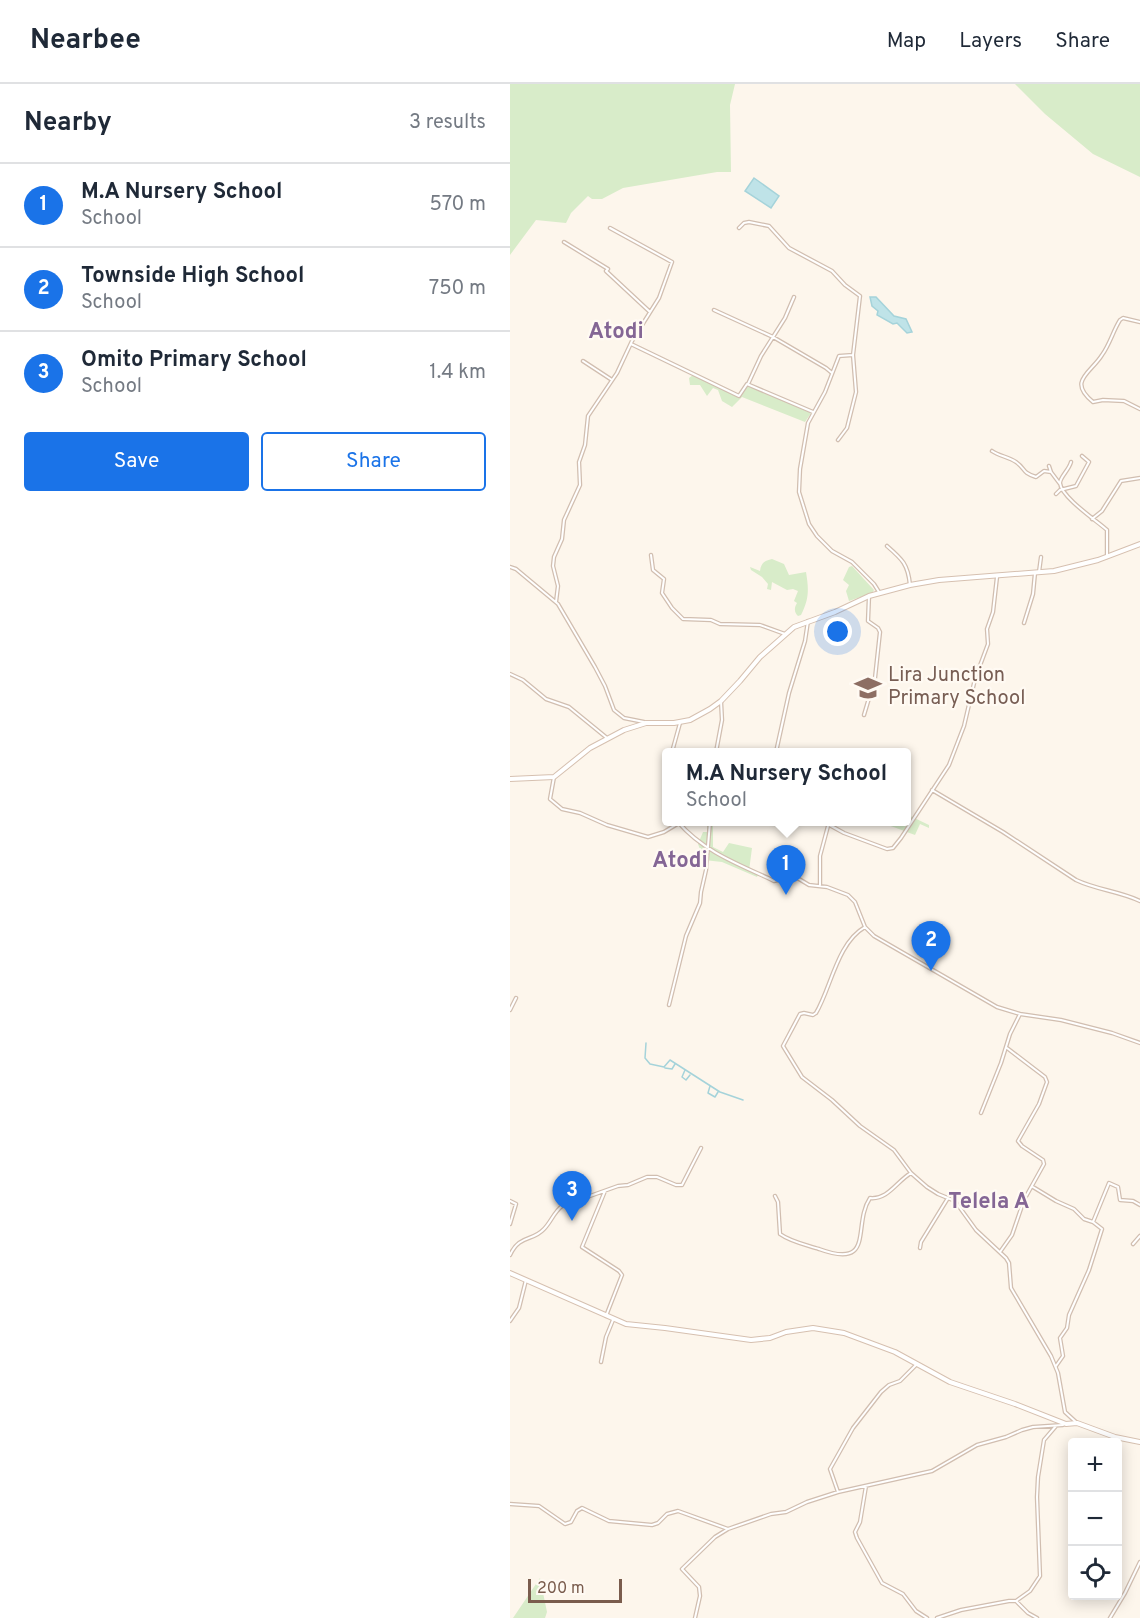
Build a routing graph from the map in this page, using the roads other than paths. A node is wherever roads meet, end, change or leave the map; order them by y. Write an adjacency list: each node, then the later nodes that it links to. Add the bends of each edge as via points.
1 (610, 228): 6 (street, via 672,262)
2 (739, 228): 10 (street, via 749,222 769,226 789,248 832,271 860,296)
3 (564, 242): 6 (street, via 608,269)
4 (794, 297): 8 (street)
5 (714, 310): 8 (street)
6 (650, 312): 9 (street)
7 (1140, 322): 15 (street, via 1120,320 1104,353 1082,382 1084,393 1093,402 1124,401)
8 (773, 337): 12 (street); 14 (street)
9 (631, 344): 13 (street); 14 (street, via 739,396)
10 (853, 355): 12 (street, via 839,356); 17 (street, via 853,409)
11 (583, 361): 13 (street)
12 (832, 373): 16 (street)
13 (612, 380): 39 (street, via 588,416 579,462 580,485 564,520 562,539 554,557)
14 (747, 384): 16 (street)
15 (1140, 409)
16 (813, 412): 37 (street, via 799,481 809,524 825,545 852,562)
17 (838, 440)
18 (992, 451): 22 (street, via 1016,462 1030,475)
19 (1082, 456): 25 (street, via 1089,462 1076,486)
20 (1071, 462): 24 (street)
21 (1049, 466): 22 (street)
22 (1051, 472): 24 (street)
23 (1140, 478): 27 (street, via 1121,481 1102,511)
24 (1060, 484): 25 (street)
25 (1061, 490): 26 (street); 27 (street)
26 (1056, 494)
27 (1092, 519): 32 (street, via 1107,530)
28 (1140, 544): 32 (street)
29 (887, 546): 36 (street, via 902,559)
30 (651, 555): 42 (street, via 654,571 664,579 662,593 683,619 760,625)
31 (1041, 557): 34 (street)
32 (1107, 557): 34 (street)
33 (510, 567): 39 (street)
34 (1037, 573): 35 (street); 41 (street)
35 (997, 576): 36 (street); 54 (street, via 988,644 964,726 951,760)
36 (910, 585): 37 (street)
37 (879, 592): 38 (street)
38 (868, 596): 40 (street); 45 (street, via 868,621 880,632 875,678)
39 (556, 602): 46 (street, via 599,673 613,709 624,718)
40 (808, 621): 42 (street); 51 (street)
41 (1024, 623)
42 (785, 634): 44 (street)
43 (510, 674): 48 (street, via 545,698 566,705)
44 (721, 701): 47 (street); 50 (street)
45 (864, 715)
46 (646, 723): 47 (street); 48 (street)
47 (680, 723): 49 (street)
48 (607, 738): 52 (street)
49 (673, 748)
50 (718, 748)
51 (777, 748)
52 (554, 777): 53 (street); 56 (street, via 550,799 562,809 648,837)
53 (510, 778)
54 (932, 790): 55 (street); 64 (street, via 1076,880)
55 (911, 824)
56 (673, 826)
57 (683, 826): 62 (street)
58 (710, 826): 62 (street)
59 (828, 826): 63 (street, via 820,856)
60 (830, 826): 61 (street, via 890,849)
61 (910, 826)
62 (708, 849): 63 (street, via 774,881 794,876 809,885); 67 (street, via 700,903 686,936)
63 (820, 885): 65 (street, via 852,898)
64 (1140, 901)
65 (865, 927): 69 (street, via 886,944 988,1003); 74 (street, via 847,945 816,1013 800,1014 783,1046 802,1077 894,1150)
66 (516, 998): 68 (street)
67 (669, 1005)
68 (510, 1010)
69 (1020, 1014): 70 (street, via 1122,1035); 71 (street)
70 (1140, 1044)
71 (1006, 1048): 72 (street); 75 (street, via 1047,1080 1039,1104 1018,1141 1044,1161)
72 (981, 1113)
73 (701, 1148): 76 (street, via 682,1185 647,1177)
74 (911, 1173): 77 (street, via 887,1193 870,1197 858,1243 847,1255 780,1234); 78 (street)
75 (1033, 1186): 81 (street); 88 (street, via 1012,1235)
76 (605, 1191): 85 (street, via 557,1209 543,1231); 92 (street, via 582,1246 622,1275)
77 (775, 1196)
78 (948, 1198): 87 (street); 88 (street, via 957,1203 976,1230)
79 (510, 1201): 82 (street, via 516,1204)
80 (1140, 1205): 81 (street, via 1119,1199 1119,1187 1109,1183)
81 (1093, 1222): 97 (street, via 1102,1232 1060,1338 1063,1356)
82 (510, 1224)
83 (1140, 1236): 84 (street)
84 (1133, 1244)
85 (514, 1246): 86 (street); 89 (street)
86 (510, 1248)
87 (920, 1248)
88 (1000, 1252): 97 (street, via 1009,1263 1011,1288)
89 (510, 1255)
90 (510, 1273): 91 (street)
91 (526, 1280): 92 (street); 94 (street, via 519,1308)
92 (606, 1317): 93 (street)
93 (613, 1320): 95 (street); 96 (street, via 751,1340 795,1330 824,1329 884,1348)
94 (510, 1321)
95 (601, 1362)
96 (917, 1364): 99 (street, via 950,1382); 103 (street, via 900,1381 884,1388 848,1435 830,1469)
97 (1056, 1366): 98 (street, via 1065,1412)
98 (1077, 1423): 99 (street); 101 (street)
99 (1066, 1424): 100 (street)
100 (1056, 1426): 102 (street, via 1022,1430 976,1445 932,1471); 107 (street, via 1044,1440 1038,1477 1040,1576 1030,1591)
101 (1140, 1442)
102 (866, 1486): 103 (street); 109 (street, via 857,1538 882,1583 903,1594)
103 (838, 1492): 105 (street)
104 (510, 1504): 105 (street, via 539,1506 565,1524 582,1508 609,1521 652,1525 678,1511)
105 (728, 1529): 108 (street, via 714,1537 682,1569 699,1587)
106 (1140, 1562): 112 (street)
107 (1016, 1601): 110 (street); 111 (street)
108 (694, 1618)
109 (927, 1618)
110 (937, 1618)
111 (1037, 1618)
112 (1110, 1618)

